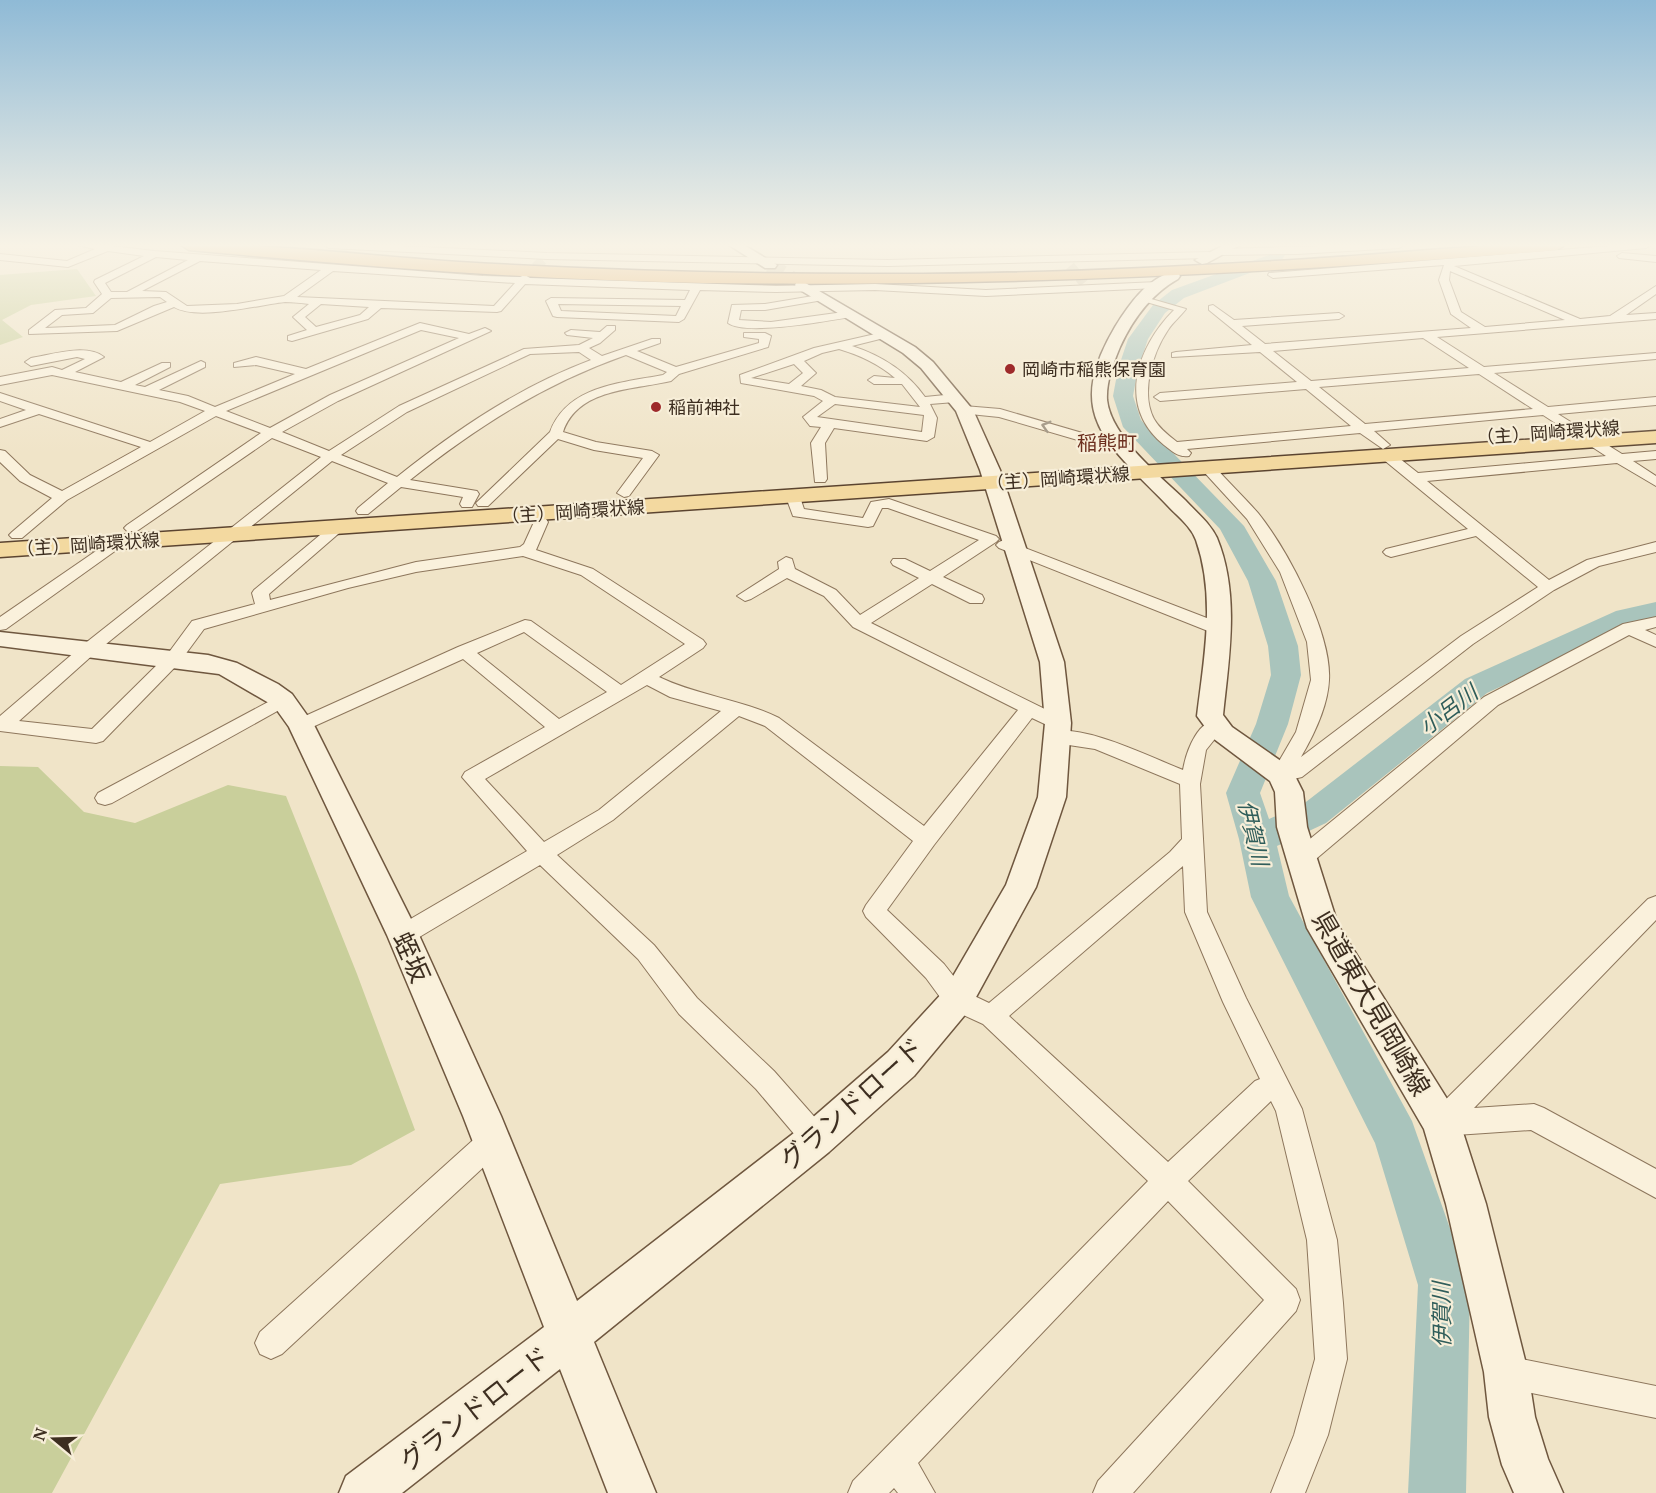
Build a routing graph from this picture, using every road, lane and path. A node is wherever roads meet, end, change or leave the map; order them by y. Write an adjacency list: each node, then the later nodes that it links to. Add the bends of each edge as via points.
1 (57, 315): 32 (street)
2 (144, 315): 32 (street, via 117,328)
3 (300, 315): 21 (street, via 297,317)
4 (367, 315): 21 (street)
5 (574, 315): 6 (street, via 679,319)
6 (681, 315)
7 (735, 315): 8 (street, via 733,323 771,325)
8 (846, 315)
9 (852, 315): 26 (street)
10 (1134, 315): 80 (street, via 1118,334 1099,391 1107,427)
11 (1176, 315): 74 (street, via 1162,330 1145,367 1142,405 1147,418)
12 (1221, 315): 20 (street)
13 (1457, 315): 23 (street)
14 (1563, 315): 19 (street)
15 (1620, 315): 18 (street)
16 (1338, 316): 20 (street)
17 (1656, 316): 18 (street)
18 (1612, 320): 19 (street)
19 (1579, 322): 23 (street)
20 (1232, 323): 34 (street)
21 (314, 331): 29 (street)
22 (485, 331): 28 (street)
23 (1485, 331): 27 (street)
24 (571, 333): 33 (street, via 606,332)
25 (748, 335): 43 (street, via 765,336 764,345)
26 (884, 335): 31 (street); 59 (street, via 927,365)
27 (1426, 335): 34 (street); 44 (street)
28 (469, 337): 46 (street, via 420,326); 69 (street, via 334,398)
29 (292, 338)
30 (656, 341): 35 (street)
31 (839, 345): 39 (street); 49 (street, via 860,351)
32 (33, 347): 45 (street); 47 (street, via 98,357)
33 (580, 348): 38 (street); 78 (street, via 528,351 403,410)
34 (1262, 348): 36 (street); 52 (street)
35 (626, 351): 38 (street); 43 (street)
36 (1176, 355)
37 (1656, 356): 44 (street)
38 (600, 360): 85 (street, via 537,387 474,425)
39 (796, 360): 53 (street, via 810,373); 53 (street, via 746,375 746,380)
40 (166, 365): 51 (street)
41 (201, 365): 54 (street)
42 (238, 365): 46 (street, via 256,361)
43 (675, 371): 70 (street, via 668,378 590,395 570,408)
44 (1483, 372): 52 (street); 63 (street)
45 (41, 373): 47 (street); 50 (street)
46 (308, 373): 62 (street)
47 (64, 374): 51 (street)
48 (874, 380): 49 (street)
49 (906, 380): 60 (street)
50 (0, 381)
51 (123, 386): 54 (street)
52 (1308, 386): 56 (street); 67 (street)
53 (792, 388): 57 (street)
54 (147, 391): 62 (street)
55 (0, 397): 61 (street)
56 (1160, 397)
57 (832, 400): 60 (street); 65 (street, via 809,417 815,423)
58 (1656, 401): 63 (street)
59 (960, 404): 60 (street); 80 (street, one-way to 59, via 1000,413); 82 (street)
60 (925, 406): 65 (street, via 931,422 927,437)
61 (40, 409): 64 (street); 73 (street)
62 (215, 411): 69 (street); 73 (street)
63 (1545, 412): 67 (street); 68 (street)
64 (0, 423)
65 (830, 424): 84 (street, via 818,443)
66 (1656, 425): 68 (main road, （主）岡崎環状線)
67 (1362, 429): 74 (street); 75 (street)
68 (1574, 430): 72 (street); 75 (main road, （主）岡崎環状線)
69 (269, 434): 78 (street); 97 (street)
70 (556, 434): 87 (street, via 594,446 652,455); 90 (street)
71 (1656, 437): 72 (main road, （主）岡崎環状線)
72 (1593, 442): 75 (main road, （主）岡崎環状線); 79 (street)
73 (150, 446): 88 (street)
74 (1181, 451): 75 (main road, （主）岡崎環状線); 80 (main road, （主）岡崎環状線)
75 (1386, 451): 81 (main road, （主）岡崎環状線); 83 (street)
76 (0, 454): 88 (street, via 26,478)
77 (1656, 454): 79 (street)
78 (329, 457): 85 (street); 93 (street)
79 (1620, 458): 83 (street); 86 (street)
80 (1134, 460): 81 (main road, （主）岡崎環状線); 82 (main road, （主）岡崎環状線); 114 (street, via 1207,539 1218,587)
81 (1209, 469): 131 (street, via 1253,517 1288,572 1316,642 1320,680 1306,732)
82 (992, 476): 84 (main road, （主）岡崎環状線); 89 (main road, （主）岡崎環状線); 102 (street, グランドロード)
83 (1414, 478): 95 (street)
84 (820, 479): 87 (main road, （主）岡崎環状線)
85 (398, 482): 90 (street, via 472,494); 91 (street)
86 (1656, 482)
87 (624, 493): 90 (main road, （主）岡崎環状線)
88 (62, 497): 99 (street)
89 (793, 497): 92 (main road, （主）岡崎環状線); 98 (street, via 798,513 868,523 876,505 889,503)
90 (475, 503): 91 (main road, （主）岡崎環状線)
91 (363, 511): 93 (main road, （主）岡崎環状線)
92 (535, 513): 94 (main road, （主）岡崎環状線); 101 (street, via 542,522 531,546)
93 (249, 519): 96 (street); 97 (main road, （主）岡崎環状線)
94 (337, 528): 96 (main road, （主）岡崎環状線); 109 (street, via 260,593)
95 (1479, 531): 103 (street); 106 (street)
96 (231, 534): 97 (main road, （主）岡崎環状線); 117 (street)
97 (124, 535): 99 (main road, （主）岡崎環状線); 112 (street)
98 (991, 539): 102 (street); 105 (street)
99 (6, 541)
100 (1656, 547): 106 (street, via 1593,563)
101 (524, 551): 109 (street, via 416,567); 120 (street, via 587,572 697,644)
102 (1017, 551): 114 (street); 129 (street, グランドロード, via 1052,662)
103 (1391, 552)
104 (899, 562): 105 (street)
105 (932, 578): 108 (street); 111 (street)
106 (1548, 587): 131 (street, via 1467,640)
107 (745, 596): 111 (street, via 786,567 830,593)
108 (976, 599)
109 (264, 606): 119 (street, via 198,625)
110 (1656, 622): 113 (street)
111 (859, 623): 123 (street)
112 (0, 626)
113 (1629, 628): 116 (street); 136 (street, via 1491,701)
114 (1220, 629): 127 (street, via 1210,716)
115 (0, 639): 117 (street, 蛭坂)
116 (1656, 642)
117 (89, 649): 119 (street, 蛭坂); 126 (street)
118 (464, 651): 121 (street, via 525,625); 125 (street); 128 (street)
119 (173, 659): 122 (street, 蛭坂, via 228,668); 126 (street, via 96,736)
120 (646, 678): 121 (street); 124 (street, via 677,693)
121 (620, 693): 128 (street)
122 (283, 700): 125 (street, 蛭坂); 132 (street)
123 (1029, 709): 129 (street); 133 (street)
124 (735, 710): 133 (street, via 772,722); 135 (street, via 606,815)
125 (301, 724): 138 (street, 蛭坂)
126 (1, 725)
127 (1216, 725): 130 (street, via 1197,748); 131 (street)
128 (558, 728): 135 (street, via 472,777)
129 (1057, 730): 130 (street); 139 (street, グランドロード, via 1052,797 1021,887)
130 (1191, 781): 134 (street)
131 (1285, 783): 136 (street, 県道東大見岡崎線)
132 (105, 798)
133 (927, 839): 139 (street, via 874,911 935,971)
134 (1191, 843): 140 (street); 158 (street, via 1196,912 1234,1002 1289,1109 1322,1240 1331,1359 1311,1435)
135 (541, 853): 138 (street); 143 (street, via 646,952 688,1006 765,1080)
136 (1302, 858): 142 (street, 県道東大見岡崎線, via 1323,928)
137 (1656, 905): 142 (street)
138 (402, 935): 144 (street, 蛭坂)
139 (957, 1000): 140 (street); 143 (street, グランドロード, via 901,1064)
140 (992, 1016): 145 (street)
141 (1264, 1090): 145 (street)
142 (1441, 1123): 146 (street, via 1534,1117); 149 (street, 県道東大見岡崎線, via 1466,1204)
143 (816, 1139): 147 (street, グランドロード)
144 (492, 1141): 147 (street, 蛭坂); 148 (street)
145 (1168, 1180): 151 (street); 157 (street, via 1285,1300)
146 (1656, 1184)
147 (570, 1334): 153 (street, グランドロード); 154 (street, 蛭坂)
148 (271, 1343)
149 (1506, 1371): 150 (street); 152 (street, 県道東大見岡崎線)
150 (1656, 1402)
151 (897, 1462): 155 (street); 156 (street)
152 (1528, 1484)
153 (363, 1493)
154 (632, 1493)
155 (865, 1493)
156 (918, 1493)
157 (1110, 1493)
158 (1288, 1493)

